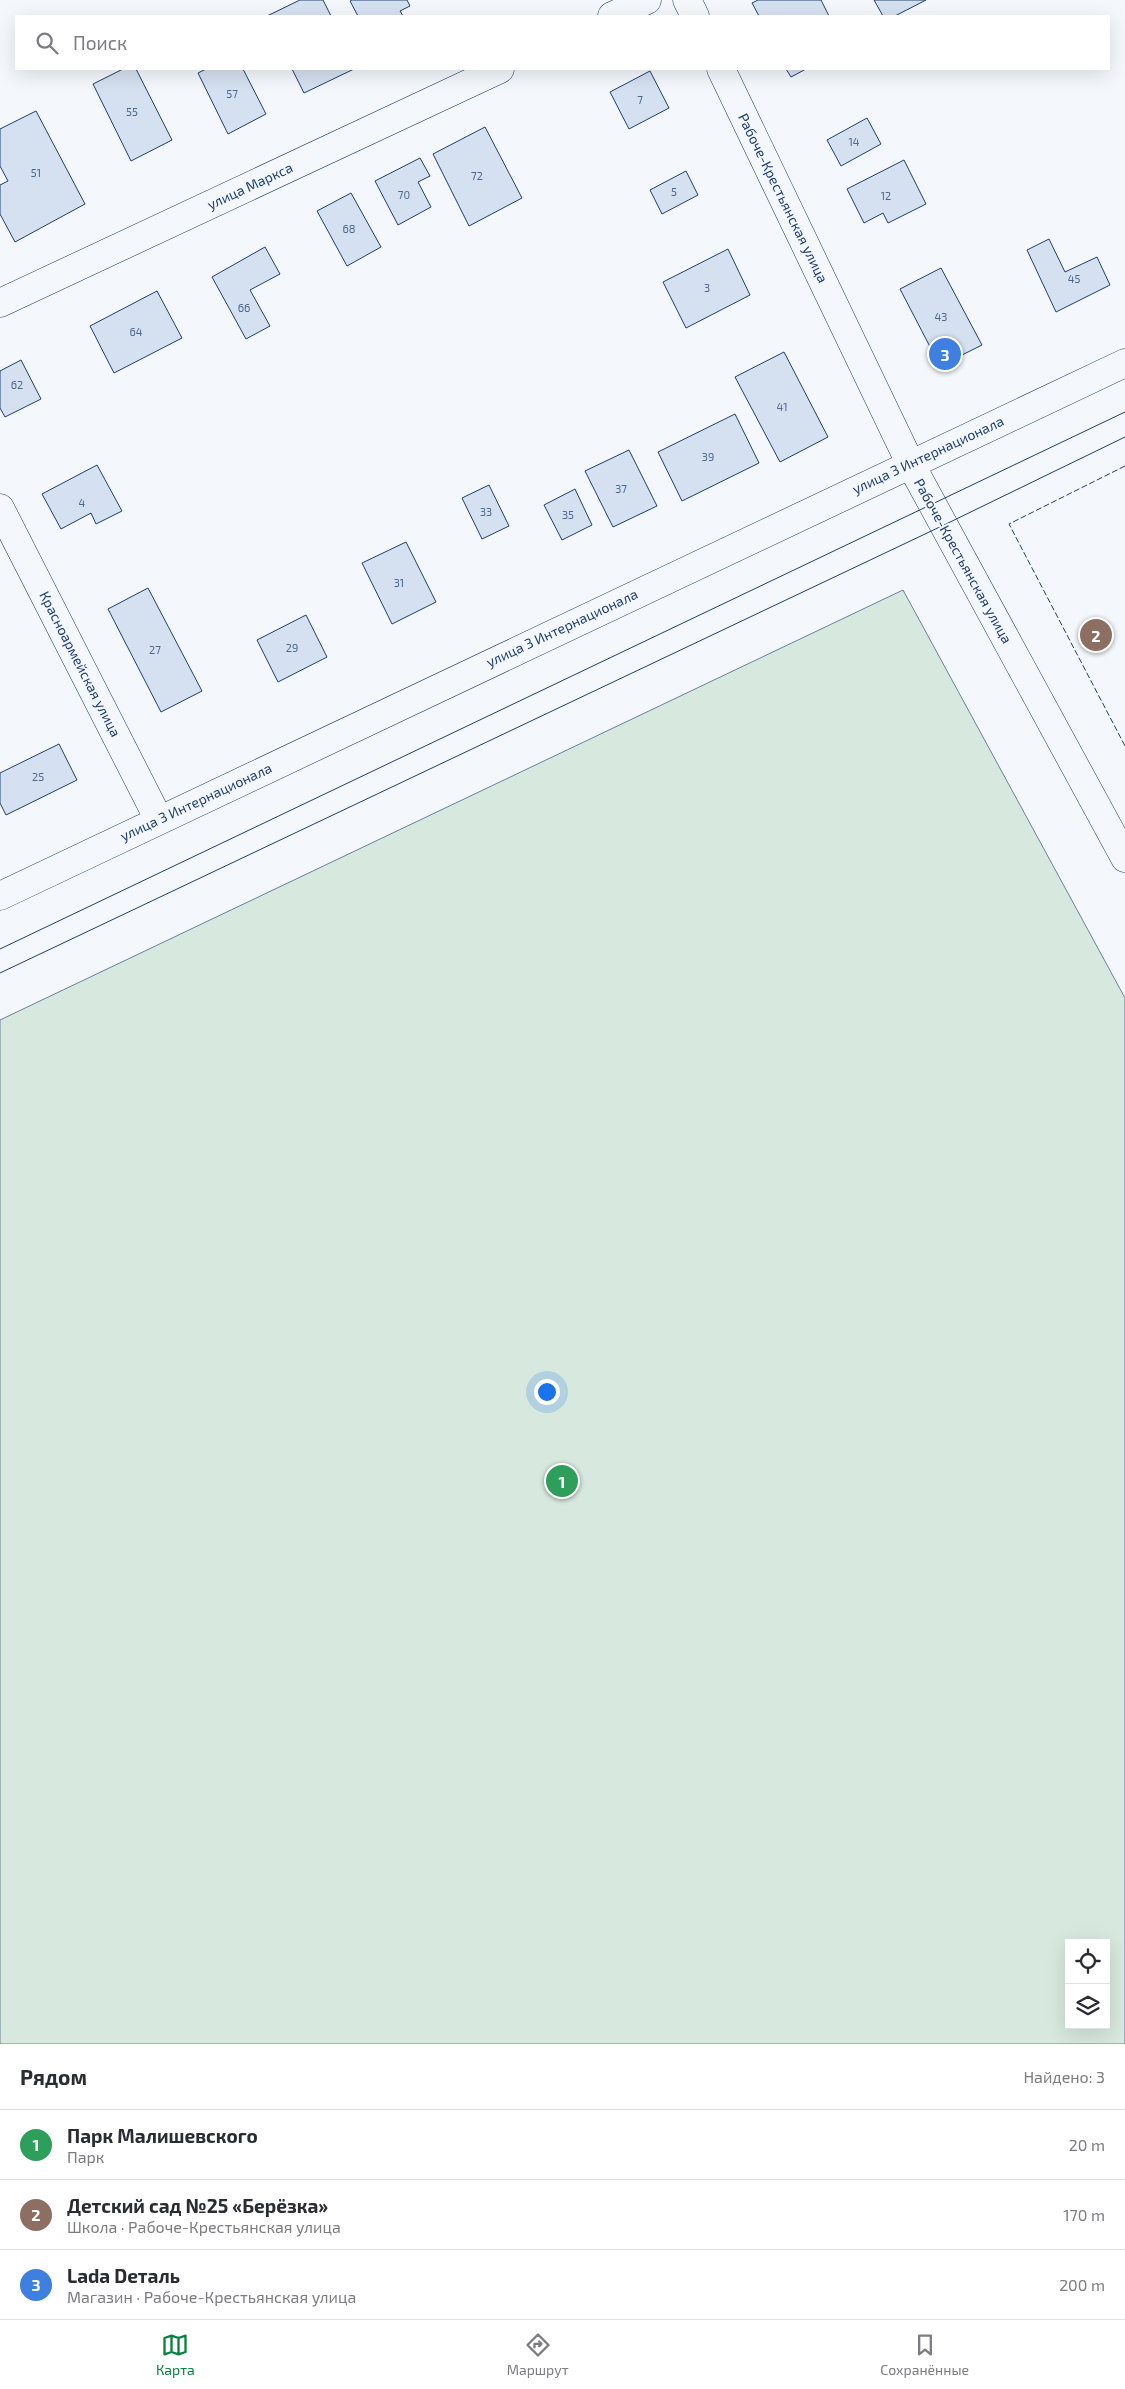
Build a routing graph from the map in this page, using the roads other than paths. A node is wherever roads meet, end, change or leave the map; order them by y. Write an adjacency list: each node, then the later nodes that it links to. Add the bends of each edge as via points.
1 (647, 0): 3 (main road)
2 (688, 0): 4 (main road)
3 (614, 15)
4 (695, 15)
5 (498, 70): 7 (main road, улица Маркса)
6 (720, 70): 9 (main road, Рабоче-Крестьянская улица)
7 (0, 303)
8 (1125, 362): 9 (main road, улица 3 Интернационала)
9 (910, 463): 11 (main road, улица 3 Интернационала); 12 (main road, Рабоче-Крестьянская улица)
10 (0, 508): 11 (main road, Красноармейская улица)
11 (160, 820): 13 (main road, улица 3 Интернационала)
12 (1125, 858)
13 (0, 896)

